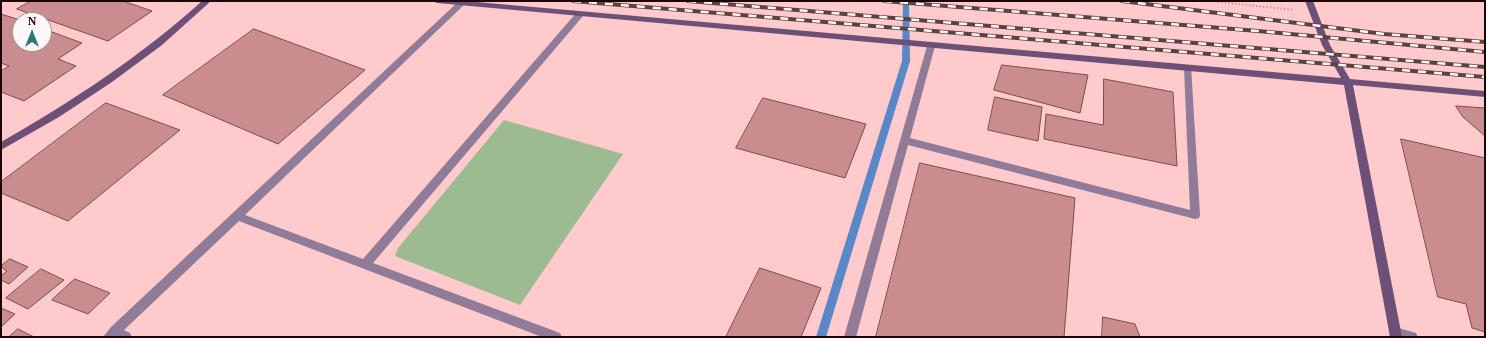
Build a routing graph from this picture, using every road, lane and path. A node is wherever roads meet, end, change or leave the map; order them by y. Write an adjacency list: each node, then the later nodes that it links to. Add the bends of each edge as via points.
1 (206, 1): 13 (street, via 178,29 114,77 54,117)
2 (437, 1): 5 (street)
3 (1211, 1): 6 (path)
4 (1309, 1): 6 (street)
5 (462, 3): 7 (street); 14 (street)
6 (1313, 13): 10 (street, via 1326,45)
7 (580, 14): 8 (street); 15 (street)
8 (931, 46): 9 (street); 12 (street)
9 (1188, 68): 10 (street); 12 (street, via 1194,215)
10 (1348, 83): 11 (street); 17 (street)
11 (1485, 94)
12 (904, 140): 21 (street)
13 (1, 146)
14 (237, 216): 15 (street); 16 (street)
15 (366, 263): 18 (street)
16 (112, 334): 19 (street)
17 (1396, 334): 22 (street)
18 (543, 335): 20 (street)
19 (126, 337)
20 (556, 337)
21 (850, 337)
22 (1412, 337)

